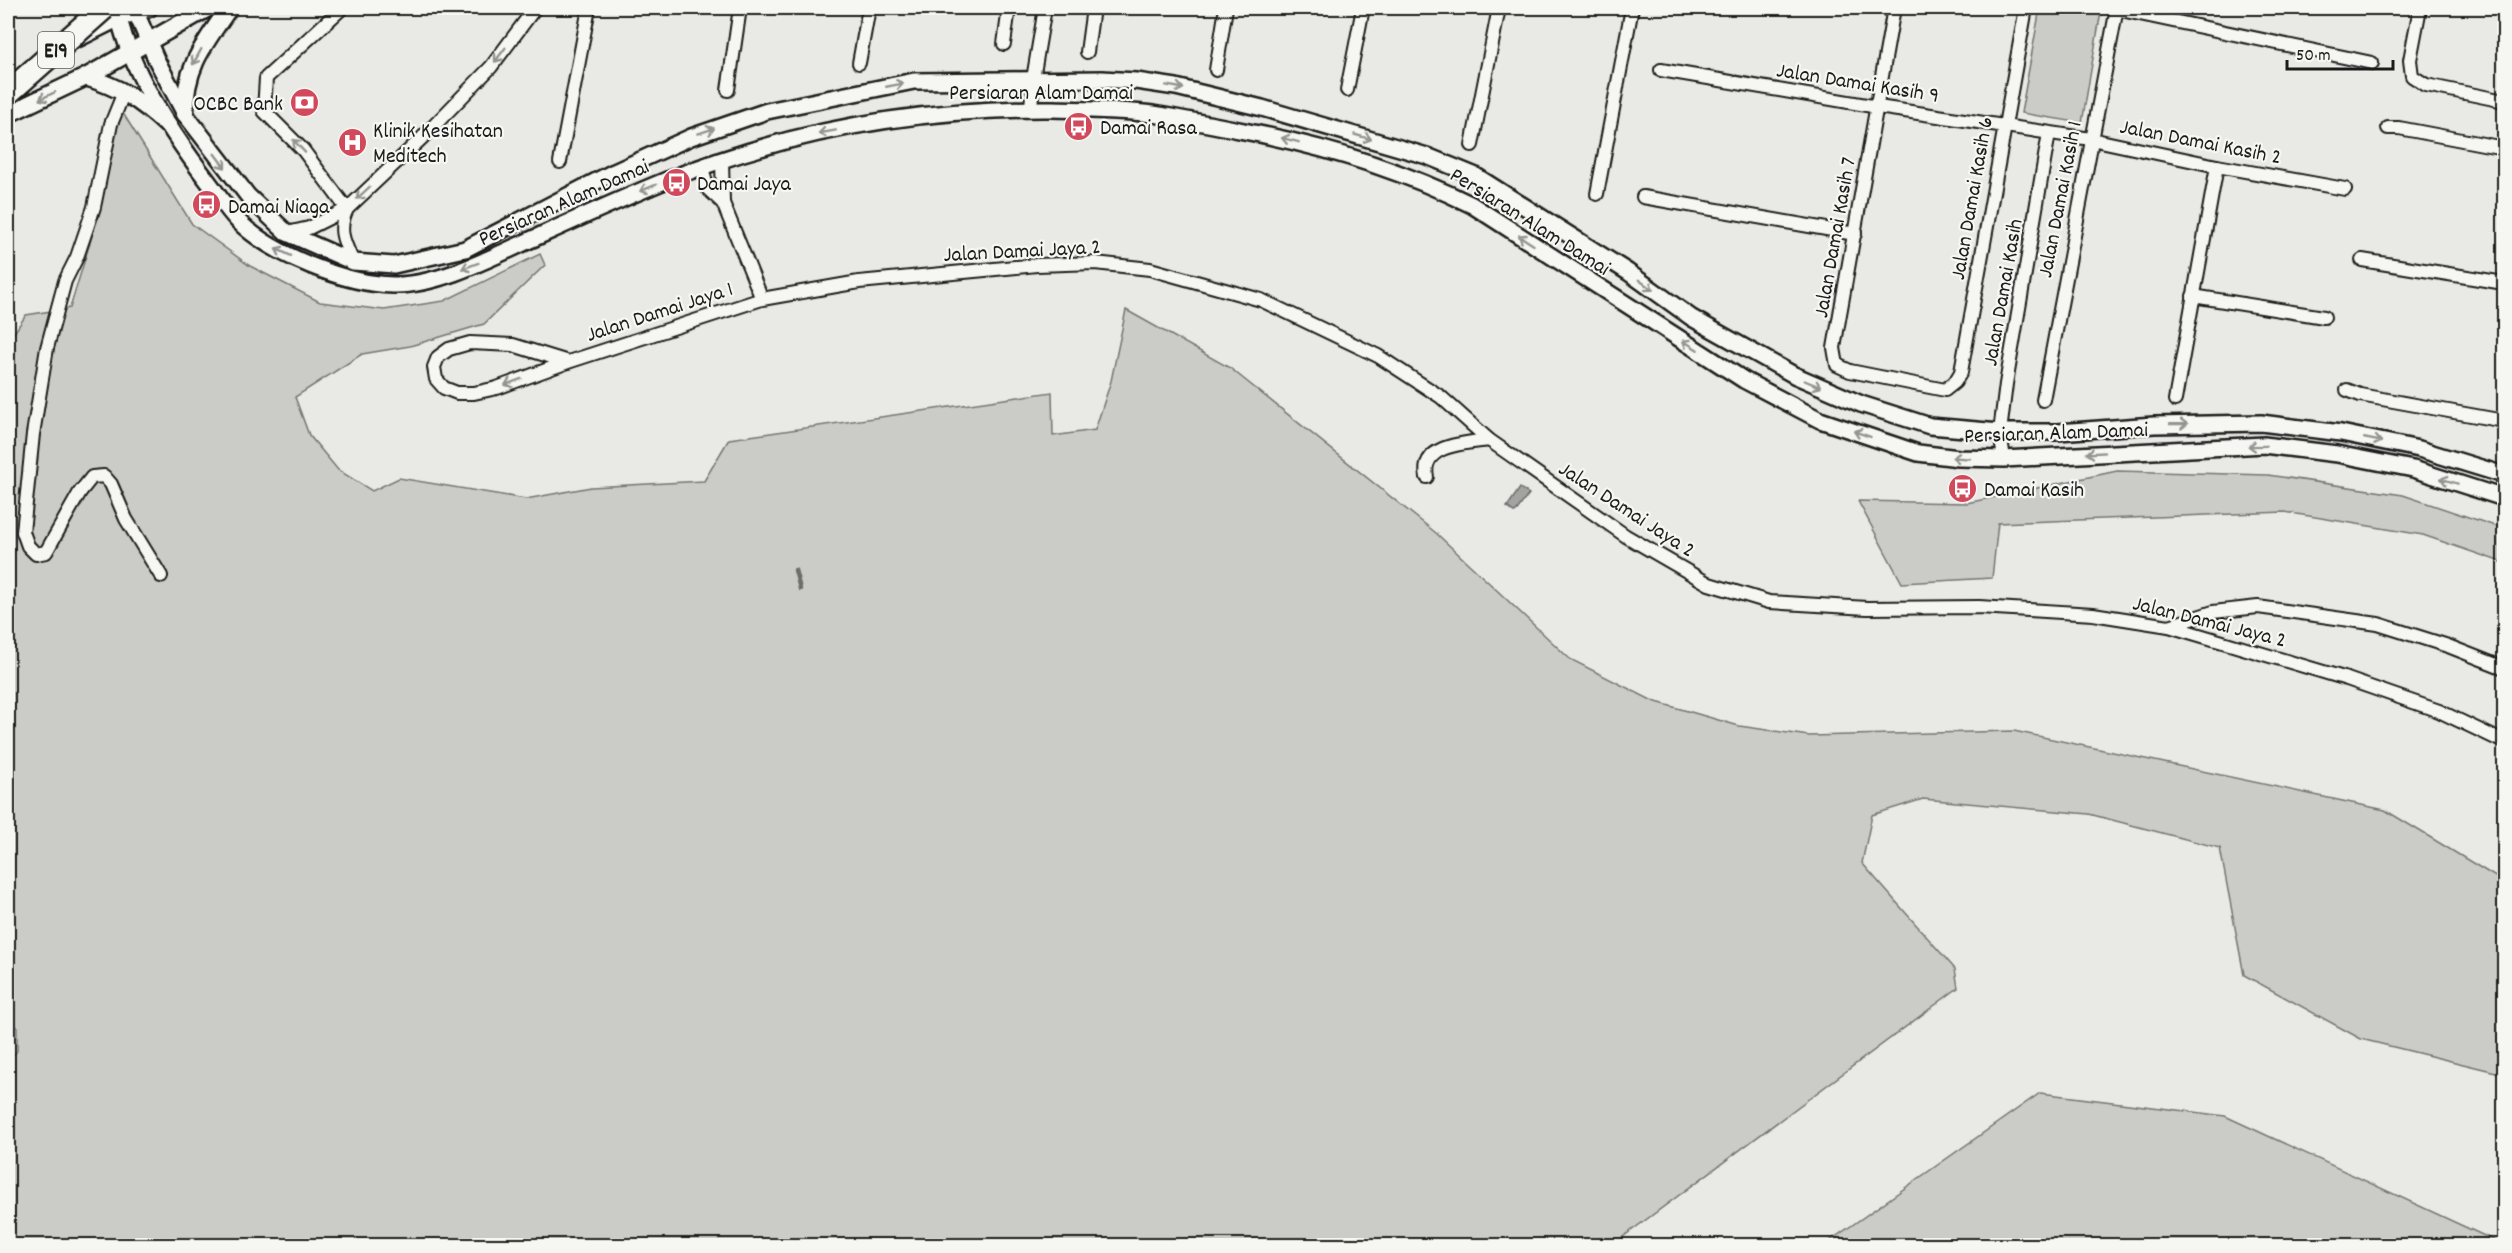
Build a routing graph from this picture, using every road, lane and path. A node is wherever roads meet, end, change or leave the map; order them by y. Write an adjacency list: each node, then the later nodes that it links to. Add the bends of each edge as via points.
1 (84, 8): 34 (highway, E19)
2 (93, 8): 23 (main road)
3 (208, 8): 24 (main road)
4 (229, 8): 43 (main road, one-way to 43, via 190,69)
5 (342, 8): 59 (street, one-way to 5, via 303,150 264,111 266,78)
6 (535, 8): 59 (street, one-way to 59, via 491,67)
7 (590, 8): 52 (street)
8 (740, 8): 35 (street)
9 (869, 8): 28 (street)
10 (1009, 8): 25 (street)
11 (1045, 8): 33 (street)
12 (1093, 8): 26 (street)
13 (1226, 8): 30 (street)
14 (1363, 8): 36 (street)
15 (1498, 8): 49 (street)
16 (1632, 8): 56 (street)
17 (1894, 8): 40 (street, Jalan Damai Kasih 7)
18 (2026, 8): 45 (street, Jalan Damai Kasih 6)
19 (2117, 8): 29 (street); 48 (street, Jalan Damai Kasih 1)
20 (2420, 8): 39 (street, via 2410,60 2412,76 2426,85)
21 (140, 9): 22 (main road); 24 (street, Persiaran Alam Damai)
22 (113, 11): 23 (main road); 27 (street, Persiaran Alam Damai); 38 (highway, E19, bridge)
23 (78, 38): 34 (main road)
24 (148, 43): 27 (main road); 43 (street, Persiaran Alam Damai)
25 (1004, 44)
26 (1087, 52)
27 (130, 53): 32 (main road); 44 (street, Persiaran Alam Damai)
28 (859, 63)
29 (2372, 63)
30 (1216, 69)
31 (1661, 70): 40 (street, Jalan Damai Kasih 9)
32 (86, 77): 37 (main road); 42 (main road, one-way to 42)
33 (1033, 79): 41 (street); 63 (street, Persiaran Alam Damai, one-way to 33, via 394,265 465,249 691,136 767,111 914,81); 74 (street, Persiaran Alam Damai, one-way to 74, via 1102,79 1176,87 1427,156 1476,176 1628,272 1692,318 1794,375 1861,404 1930,426)
34 (8, 80)
35 (728, 90)
36 (1347, 90)
37 (124, 92): 44 (main road, via 141,101); 80 (street, via 111,124 94,207 65,281 47,348 23,532 36,554 46,552 80,492 92,477 104,476)
38 (8, 93)
39 (2505, 101)
40 (1878, 107): 45 (street, Jalan Damai Kasih 9); 61 (street, Jalan Damai Kasih 7)
41 (1031, 109): 51 (street, Persiaran Alam Damai, one-way to 51, via 923,115 818,134); 76 (street, Persiaran Alam Damai, one-way to 41, via 1918,453 1820,420 1744,380 1472,205 1430,184 1360,159 1231,128 1151,114)
42 (8, 114)
43 (185, 114): 60 (street, Persiaran Alam Damai, one-way to 60, via 248,196)
44 (167, 125): 53 (street, Persiaran Alam Damai, one-way to 44, via 485,260 427,281 389,285 328,271 271,246 238,221)
45 (2005, 126): 47 (street, Jalan Damai Kasih 9); 69 (street, Jalan Damai Kasih 6, via 1960,372)
46 (2388, 128): 50 (street)
47 (2049, 133): 48 (street, Jalan Damai Kasih 2); 74 (street, Jalan Damai Kasih)
48 (2091, 139): 54 (street, Jalan Damai Kasih 2); 71 (street, Jalan Damai Kasih 1)
49 (1472, 145)
50 (2505, 148)
51 (722, 159): 53 (street, Persiaran Alam Damai); 58 (street)
52 (560, 162)
53 (702, 166): 58 (street, via 707,188)
54 (2217, 166): 55 (street, Jalan Damai Kasih 2); 65 (street)
55 (2345, 189)
56 (1597, 194)
57 (1643, 197): 61 (street)
58 (723, 203): 66 (street)
59 (347, 209): 60 (street, via 309,228); 63 (street, via 341,233)
60 (287, 233): 63 (street, Persiaran Alam Damai)
61 (1855, 234): 69 (street, Jalan Damai Kasih 7, via 1834,348 1837,365)
62 (2362, 260): 64 (street)
63 (353, 262)
64 (2505, 282)
65 (2193, 296): 67 (street); 72 (street)
66 (762, 299): 68 (street, Jalan Damai Jaya 1); 75 (street, Jalan Damai Jaya 2, via 859,282 1037,265 1095,263 1150,269 1261,300 1378,356 1441,397)
67 (2324, 317)
68 (568, 362): 68 (street, Jalan Damai Jaya 1, one-way to 68, via 474,393 444,388 436,379 434,367 438,357 449,349 470,343 513,345)
69 (1945, 390)
70 (2347, 390): 73 (street, via 2360,396)
71 (2043, 400)
72 (2175, 400)
73 (2505, 421)
74 (2000, 432): 76 (street, Jalan Damai Kasih); 77 (street, Persiaran Alam Damai, one-way to 77, via 2261,423 2341,433 2419,449)
75 (1489, 440): 78 (street, via 1463,443 1432,454 1427,460); 81 (street, Jalan Damai Jaya 2, via 1626,536 1709,584 1769,602 1867,608 1979,607 2093,614)
76 (2004, 459): 79 (street, Persiaran Alam Damai, one-way to 76, via 2413,470 2337,454 2264,445)
77 (2505, 475)
78 (1427, 477)
79 (2505, 498)
80 (161, 576)
81 (2169, 626): 82 (street, via 2213,612 2258,607 2378,624); 83 (street, Jalan Damai Jaya 2, via 2347,679 2439,711)
82 (2505, 668)
83 (2505, 742)

